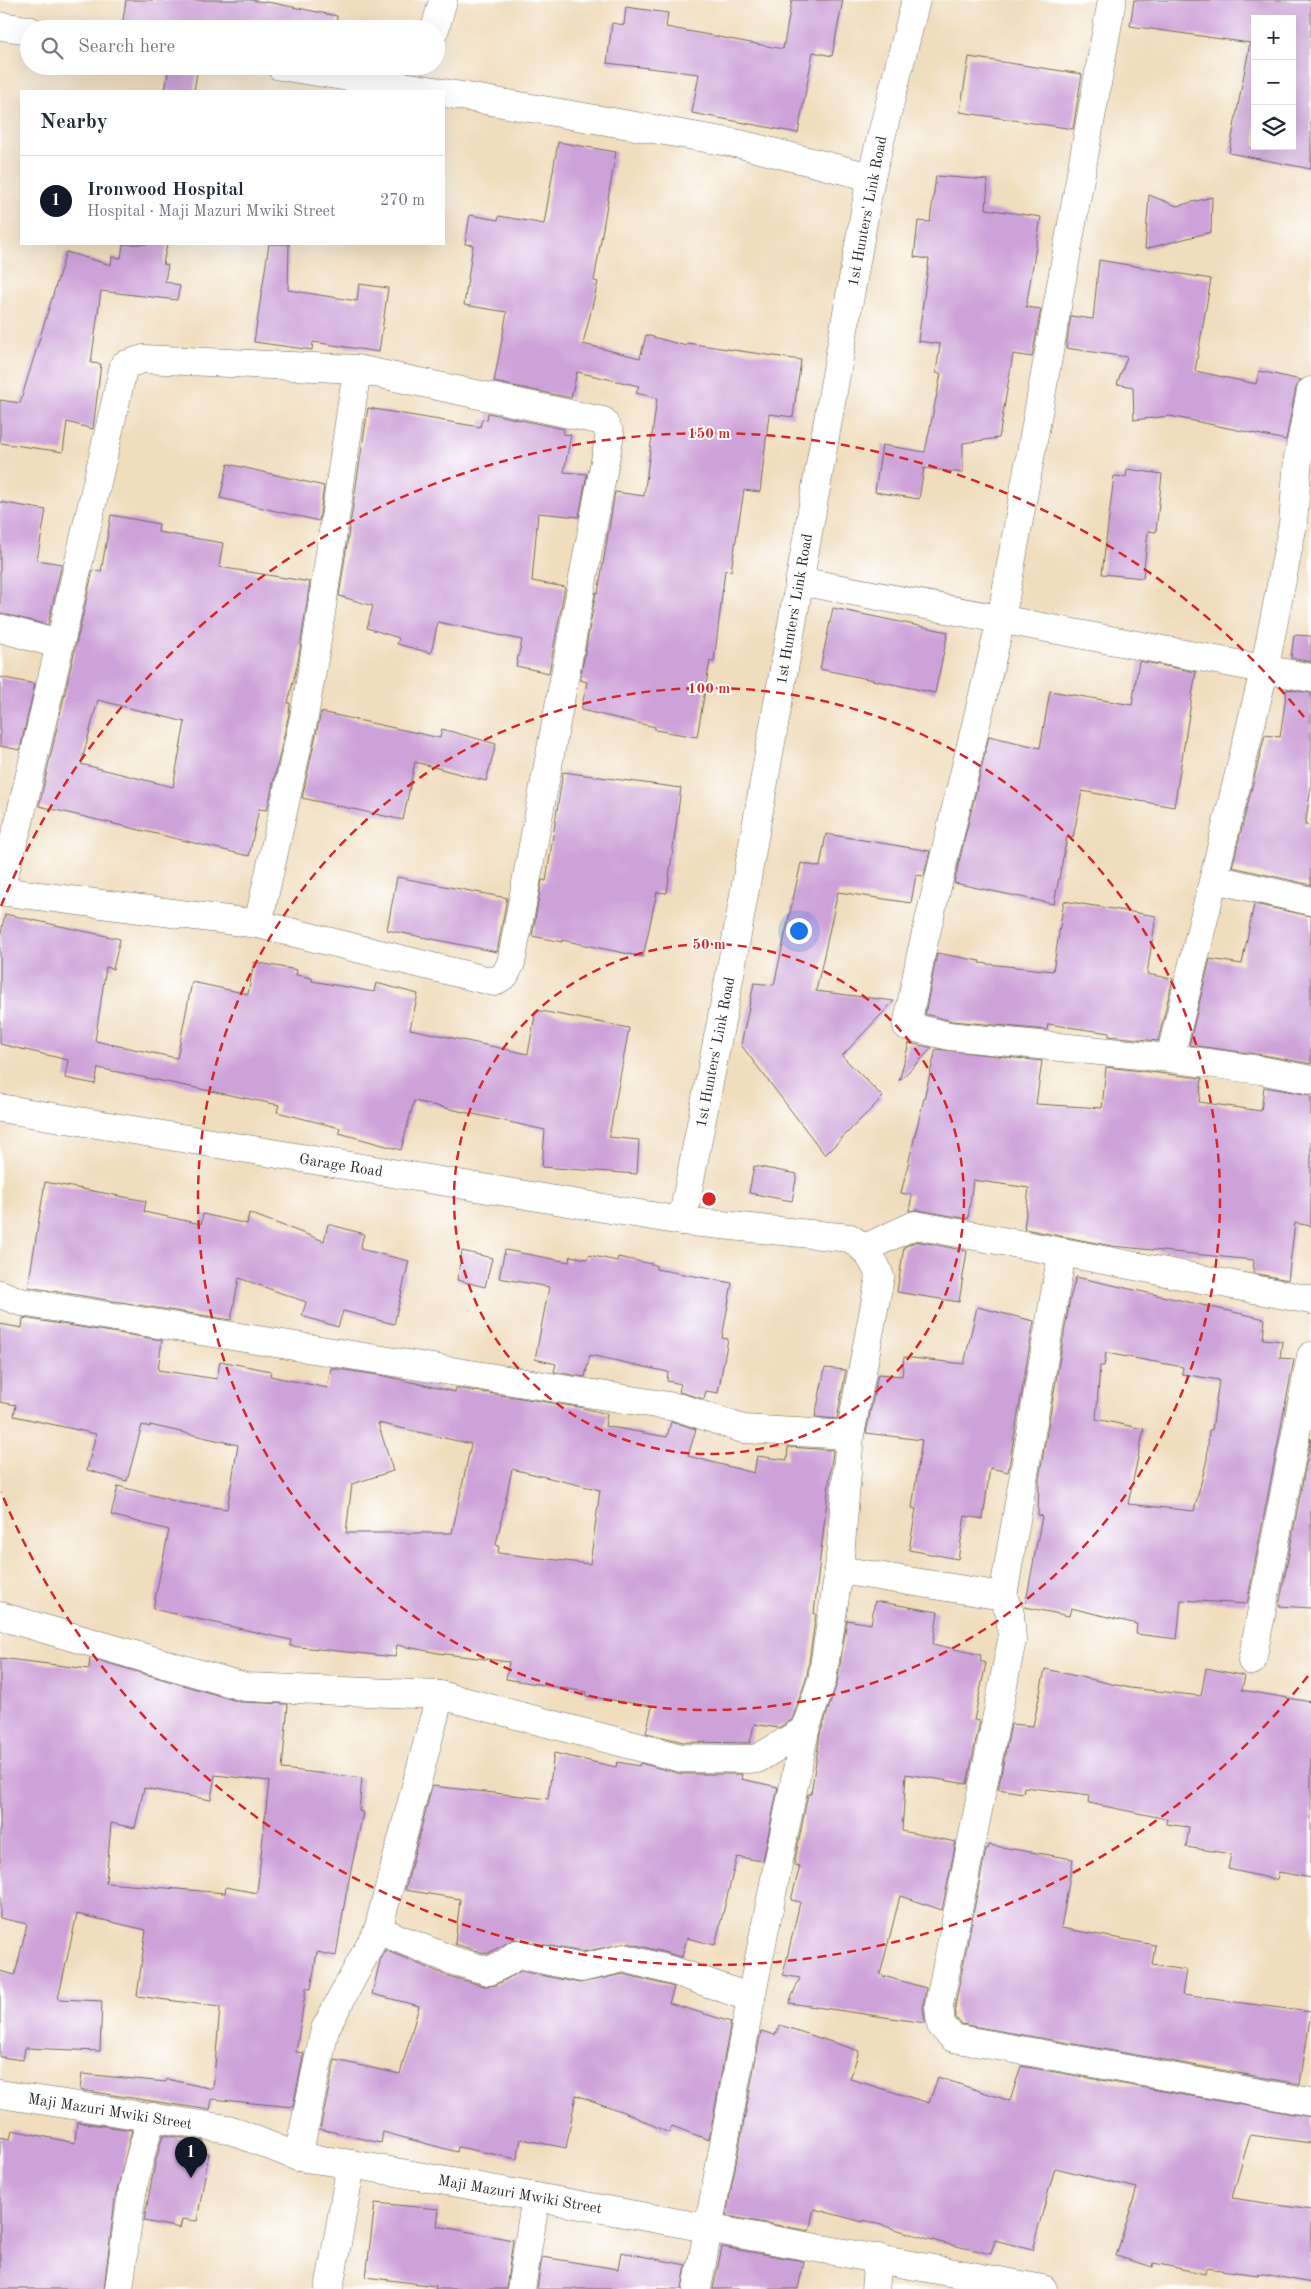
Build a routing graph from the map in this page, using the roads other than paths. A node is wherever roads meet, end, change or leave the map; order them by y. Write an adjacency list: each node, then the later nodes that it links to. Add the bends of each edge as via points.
1 (443, 0): 4 (street)
2 (916, 0): 9 (street, 1st Hunters' Link Road)
3 (1112, 0): 13 (street)
4 (437, 20)
5 (0, 26): 6 (street)
6 (20, 29)
7 (351, 75): 8 (street)
8 (430, 85): 9 (street, via 740,144)
9 (871, 177): 12 (street, 1st Hunters' Link Road)
10 (357, 369): 15 (street, via 143,359 124,365); 21 (street, via 315,655); 21 (street, via 603,421 610,434 510,963 505,975 494,982)
11 (1311, 391): 16 (street, via 1298,458 1293,524)
12 (799, 581): 13 (street); 25 (street, 1st Hunters' Link Road, via 727,991)
13 (1001, 620): 16 (street); 22 (street, via 921,954 907,1026 949,1036)
14 (0, 628): 15 (street)
15 (58, 644): 19 (street, via 19,822)
16 (1264, 671): 17 (street); 18 (street)
17 (1311, 678)
18 (1214, 879): 20 (street); 22 (street)
19 (0, 890): 21 (street)
20 (1311, 901)
21 (258, 924)
22 (1170, 1058): 23 (street)
23 (1311, 1080)
24 (0, 1108): 25 (street, Garage Road)
25 (682, 1221): 26 (street, Garage Road, via 850,1238)
26 (865, 1248): 27 (street, via 915,1225); 31 (street, via 880,1278)
27 (1062, 1252): 29 (street); 33 (street)
28 (0, 1294): 31 (street, via 21,1302 681,1408 743,1429)
29 (1311, 1300)
30 (1311, 1356): 35 (street)
31 (850, 1435): 32 (street)
32 (839, 1570): 33 (street); 37 (street, via 822,1680)
33 (1003, 1596): 41 (street, via 1010,1614 1012,1640 939,2005 941,2025 953,2038)
34 (0, 1616): 36 (street, via 245,1687)
35 (1252, 1661)
36 (440, 1695): 37 (street, via 682,1758 758,1759); 38 (street)
37 (805, 1730): 39 (street)
38 (378, 1930): 39 (street, via 489,1972 517,1954 582,1968 624,1958 677,1972); 43 (street, via 325,2030)
39 (751, 1998): 46 (street)
40 (0, 2094): 42 (street, Maji Mazuri Mwiki Street)
41 (1311, 2102)
42 (153, 2118): 43 (street, Maji Mazuri Mwiki Street, via 228,2129); 48 (street, via 143,2140)
43 (298, 2158): 44 (street, Maji Mazuri Mwiki Street)
44 (351, 2164): 45 (street, Maji Mazuri Mwiki Street); 49 (street)
45 (536, 2197): 46 (street, Maji Mazuri Mwiki Street); 50 (street)
46 (708, 2228): 47 (street, Maji Mazuri Mwiki Street); 51 (street)
47 (878, 2258): 52 (street); 53 (street, Maji Mazuri Mwiki Street)
48 (119, 2289)
49 (329, 2289)
50 (521, 2289)
51 (697, 2289)
52 (875, 2289)
53 (1043, 2289)

